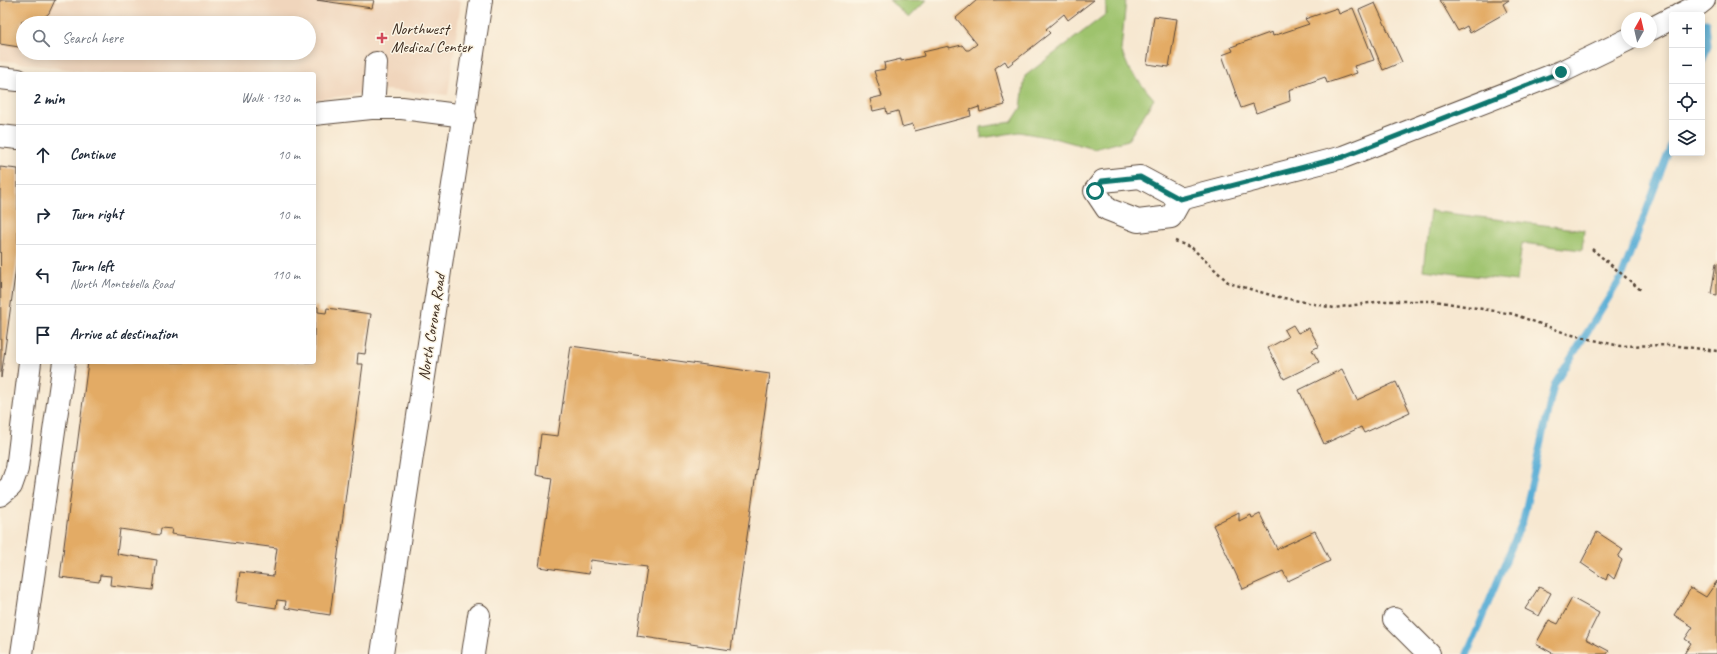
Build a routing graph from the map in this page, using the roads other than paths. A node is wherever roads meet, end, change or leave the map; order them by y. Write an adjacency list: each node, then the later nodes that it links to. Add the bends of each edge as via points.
1 (481, 0): 12 (street, North Corona Road)
2 (1704, 0): 3 (street)
3 (1685, 12)
4 (1669, 20): 5 (street)
5 (1657, 26)
6 (1621, 43): 15 (street, via 1561,72 1343,157)
7 (376, 63): 10 (street)
8 (0, 78): 9 (street)
9 (16, 80)
10 (372, 108): 11 (street); 12 (street, via 402,108)
11 (316, 114)
12 (465, 116): 22 (street, North Corona Road)
13 (0, 136): 14 (street)
14 (16, 138)
15 (1180, 199)
16 (30, 364): 18 (street, via 17,469 11,486)
17 (64, 364): 21 (street)
18 (0, 495)
19 (479, 615): 23 (street)
20 (1394, 619): 24 (street)
21 (22, 654)
22 (382, 654)
23 (473, 654)
24 (1429, 654)

